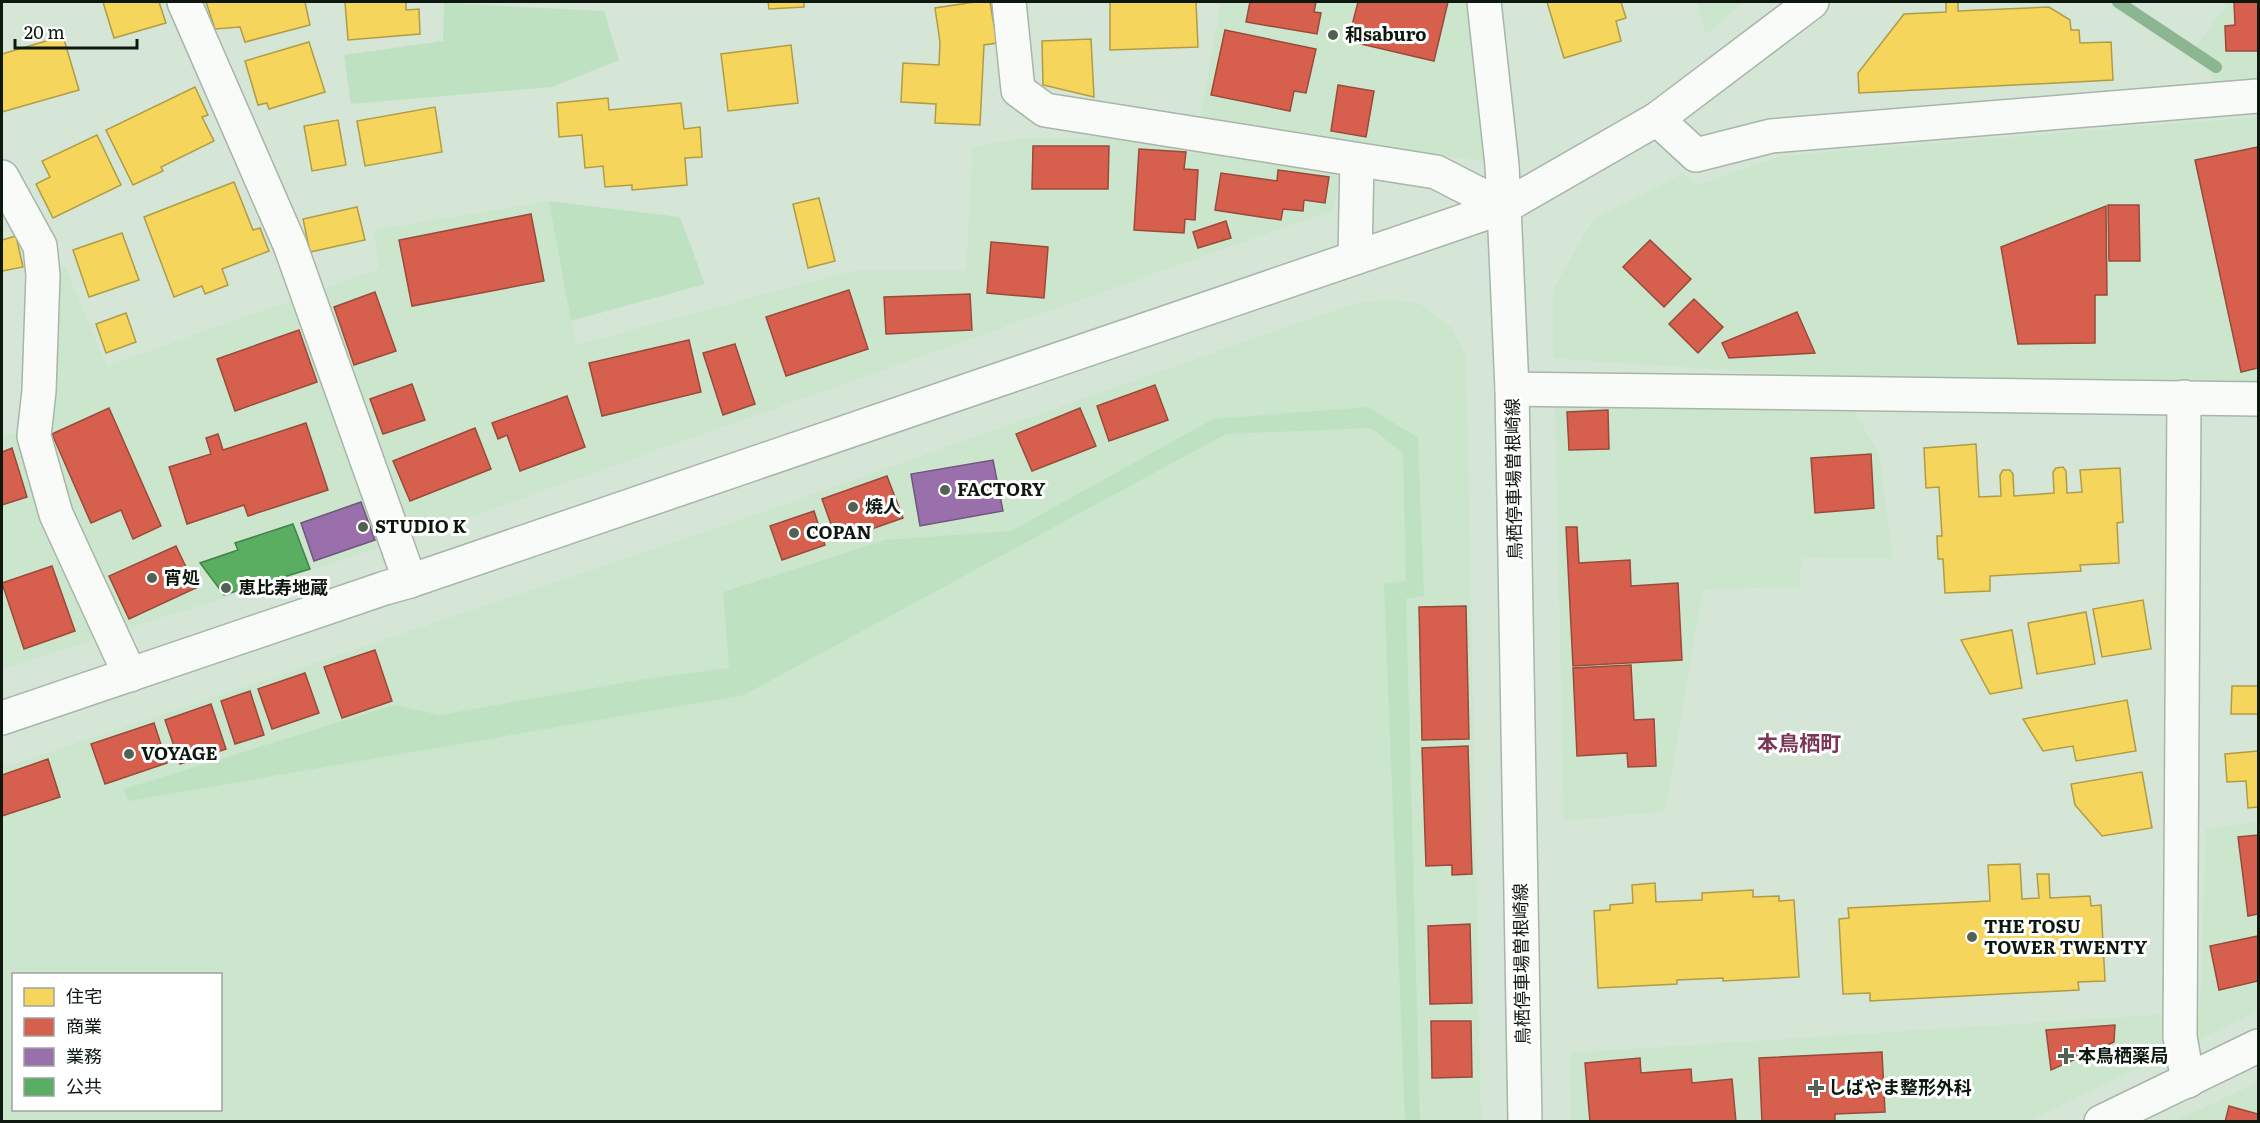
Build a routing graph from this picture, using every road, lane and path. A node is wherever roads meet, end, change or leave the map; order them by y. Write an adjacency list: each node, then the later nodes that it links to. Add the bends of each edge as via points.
1 (184, 2): 14 (street, via 290,245)
2 (1009, 2): 7 (street, via 1018,90 1045,110)
3 (1484, 2): 9 (street, 鳥栖停車場曽根崎線)
4 (1812, 2): 6 (street)
5 (2259, 96): 6 (street, via 1772,136 1696,155)
6 (1657, 119): 9 (street)
7 (1357, 160): 9 (street, via 1436,172); 10 (street)
8 (2, 177): 15 (street, via 40,246 43,275 34,436 56,514)
9 (1504, 207): 10 (street); 11 (street, 鳥栖停車場曽根崎線)
10 (1355, 258): 14 (street)
11 (1512, 389): 12 (street); 20 (street, 鳥栖停車場曽根崎線)
12 (2184, 397): 13 (street); 18 (street, via 2180,1037)
13 (2259, 399)
14 (410, 581): 15 (street)
15 (130, 675): 16 (street)
16 (2, 718)
17 (2259, 1046): 18 (street)
18 (2188, 1081): 19 (street)
19 (2156, 1110): 21 (street)
20 (1525, 1122)
21 (2101, 1122)

